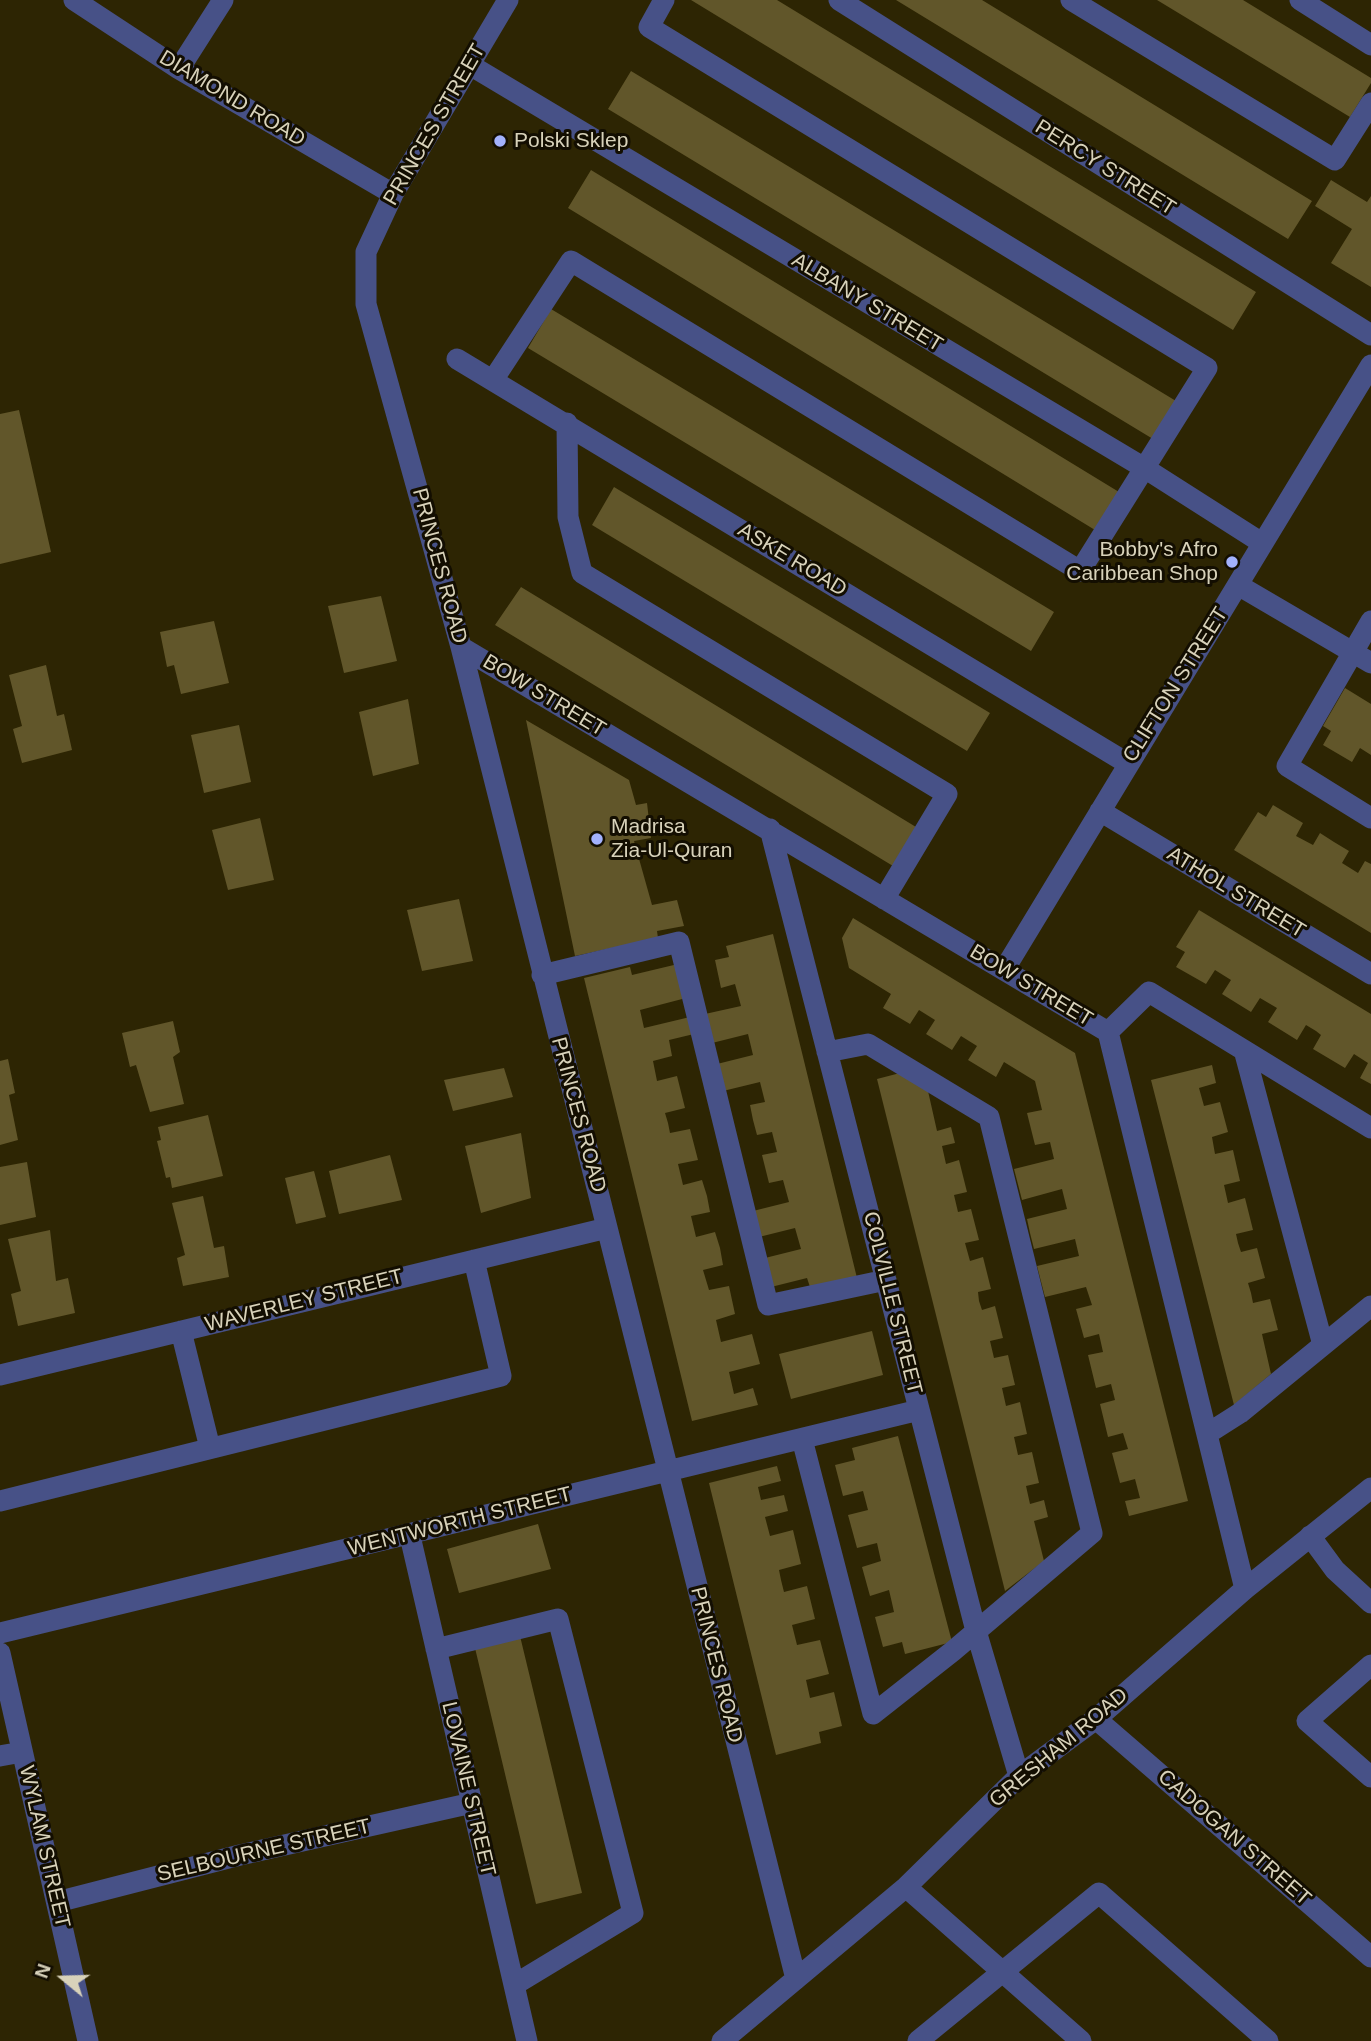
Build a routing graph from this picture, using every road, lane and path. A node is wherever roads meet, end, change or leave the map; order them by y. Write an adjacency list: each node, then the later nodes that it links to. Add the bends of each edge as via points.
1 (74, 0): 10 (street, DIAMOND ROAD)
2 (223, 0): 10 (street)
3 (508, 0): 9 (street, PRINCES STREET)
4 (664, 0): 19 (street, via 649,27 1207,368)
5 (839, 0): 14 (street, PERCY STREET)
6 (1071, 0): 11 (street, via 1335,160)
7 (1300, 0): 8 (street)
8 (1371, 45)
9 (470, 65): 12 (street, PRINCES STREET); 19 (street, ALBANY STREET)
10 (179, 69): 12 (street, DIAMOND ROAD)
11 (1371, 103)
12 (393, 194): 13 (street, PRINCES STREET)
13 (366, 252): 23 (street, PRINCES ROAD, via 366,304)
14 (1371, 335)
15 (457, 359): 17 (street, ASKE ROAD)
16 (1371, 365): 20 (street, CLIFTON STREET)
17 (493, 380): 18 (street, ASKE ROAD); 19 (street, via 571,261 1080,571)
18 (567, 423): 25 (street, ASKE ROAD); 29 (street, via 568,517 582,573 947,794)
19 (1146, 469): 20 (street, ALBANY STREET)
20 (1262, 543): 21 (street, CLIFTON STREET)
21 (1238, 585): 24 (street); 25 (street, CLIFTON STREET)
22 (1371, 621): 24 (street)
23 (461, 647): 28 (street, BOW STREET); 32 (street, PRINCES ROAD)
24 (1362, 658): 27 (street, via 1287,766)
25 (1127, 763): 26 (street, CLIFTON STREET)
26 (1100, 811): 30 (street, CLIFTON STREET); 31 (street, ATHOL STREET)
27 (1371, 818)
28 (770, 829): 29 (street, BOW STREET); 35 (street, COLVILLE STREET)
29 (884, 899): 30 (street, BOW STREET)
30 (1004, 970): 33 (street, BOW STREET)
31 (1371, 974)
32 (542, 975): 37 (street, PRINCES ROAD); 39 (street, via 679,942 768,1305)
33 (1108, 1032): 34 (street, via 1149,992); 45 (street, BOW STREET)
34 (1244, 1050): 36 (street); 42 (street)
35 (827, 1052): 39 (street, COLVILLE STREET); 55 (street, via 868,1044 989,1117 1093,1533)
36 (1371, 1128)
37 (607, 1228): 38 (street, WAVERLEY STREET); 48 (street, PRINCES ROAD)
38 (474, 1260): 41 (street, WAVERLEY STREET); 47 (street, via 501,1376)
39 (886, 1280): 44 (street, COLVILLE STREET)
40 (1371, 1306): 42 (street)
41 (181, 1331): 43 (street, WAVERLEY STREET); 47 (street)
42 (1323, 1345): 45 (street)
43 (0, 1375)
44 (919, 1410): 46 (street, WENTWORTH STREET); 55 (street, COLVILLE STREET)
45 (1207, 1434): 53 (street, BOW STREET)
46 (802, 1439): 48 (street, WENTWORTH STREET); 55 (street, via 873,1714)
47 (210, 1448): 50 (street)
48 (666, 1471): 51 (street, WENTWORTH STREET); 70 (street, PRINCES ROAD)
49 (1371, 1488): 52 (street, GRESHAM ROAD)
50 (0, 1501)
51 (410, 1536): 56 (street, WENTWORTH STREET); 57 (street, LOVAINE STREET)
52 (1310, 1536): 53 (street, GRESHAM ROAD); 54 (street, via 1335,1570)
53 (1245, 1589): 60 (street, GRESHAM ROAD)
54 (1371, 1603)
55 (976, 1631): 63 (street, COLVILLE STREET)
56 (0, 1633)
57 (436, 1650): 65 (street, LOVAINE STREET); 71 (street, via 558,1619 633,1913)
58 (0, 1653): 61 (street, WYLAM STREET)
59 (1371, 1665): 64 (street, via 1307,1721)
60 (1096, 1718): 63 (street, GRESHAM ROAD); 68 (street, CADOGAN STREET)
61 (22, 1752): 62 (street); 67 (street, WYLAM STREET)
62 (0, 1756)
63 (1019, 1776): 66 (street, GRESHAM ROAD)
64 (1371, 1777)
65 (472, 1803): 67 (street, SELBOURNE STREET); 71 (street, LOVAINE STREET)
66 (906, 1887): 69 (street); 70 (street, GRESHAM ROAD)
67 (57, 1902): 72 (street, WYLAM STREET)
68 (1371, 1957)
69 (1002, 1971): 75 (street); 76 (street); 77 (street, via 1099,1893)
70 (796, 1979): 74 (street, GRESHAM ROAD)
71 (514, 1985): 73 (street, LOVAINE STREET)
72 (88, 2041)
73 (527, 2041)
74 (722, 2041)
75 (918, 2041)
76 (1081, 2041)
77 (1268, 2041)

